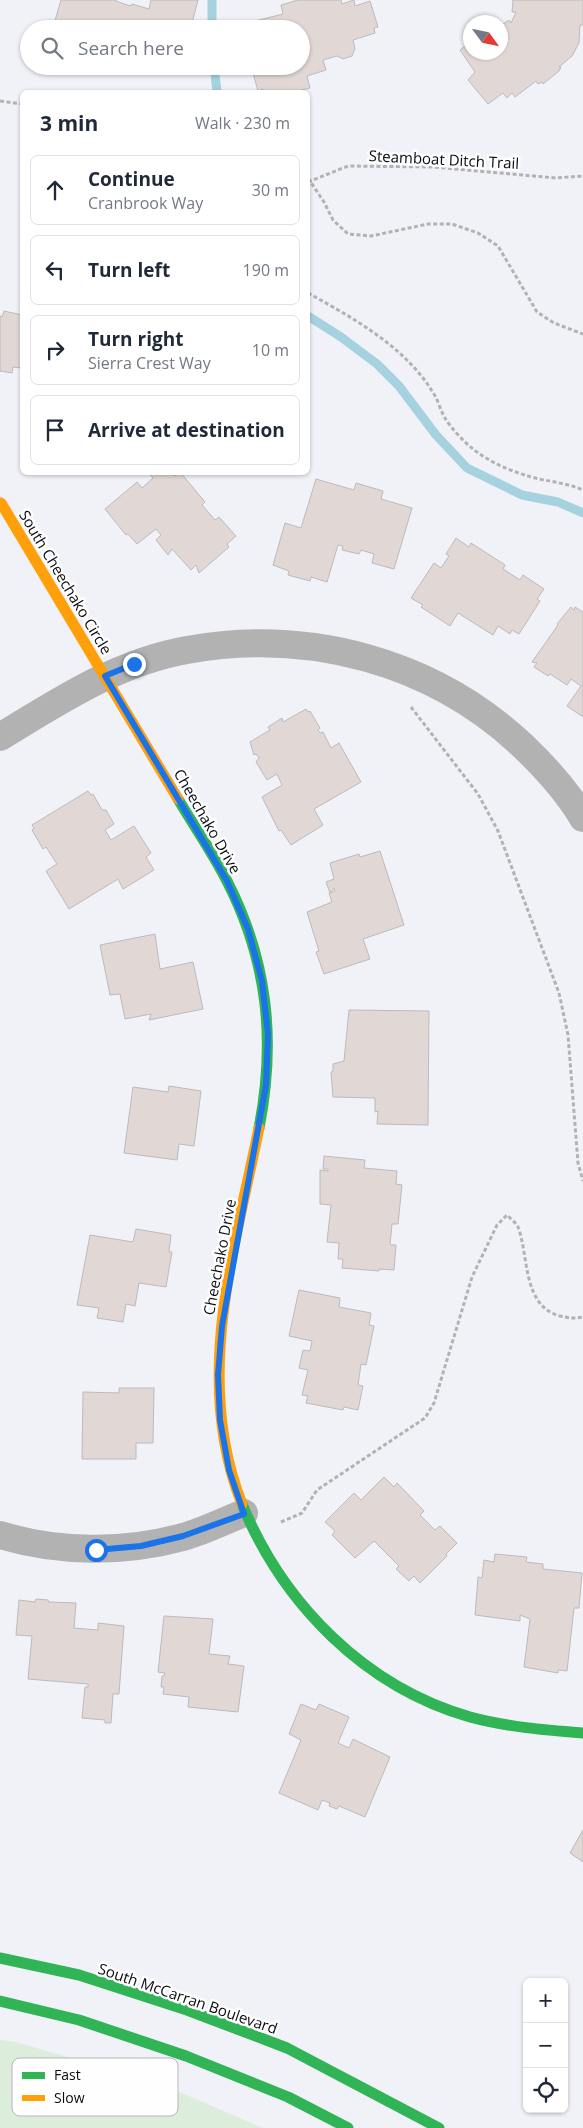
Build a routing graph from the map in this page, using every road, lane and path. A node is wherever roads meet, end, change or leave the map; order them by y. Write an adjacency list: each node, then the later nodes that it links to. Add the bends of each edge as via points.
1 (0, 101): 2 (path)
2 (20, 104)
3 (583, 176): 4 (path, Steamboat Ditch Trail, via 556,178 432,167 348,166)
4 (310, 179)
5 (310, 183): 7 (path, via 333,220 348,234 371,236 428,224 452,224 478,233 498,246 536,312)
6 (310, 294): 8 (path, via 379,336 409,364 432,391 446,419 472,448 497,465)
7 (583, 334)
8 (583, 490)
9 (2, 503): 10 (street, South Cheechako Circle)
10 (105, 676): 12 (street); 13 (street, via 134,664 186,650 246,642 300,644 348,652 402,669 452,692 501,726 544,766); 16 (street, Cheechako Drive, via 227,881 248,929 262,981 268,1034 266,1085 222,1326 218,1375 220,1420 228,1462)
11 (410, 705): 14 (path, via 478,794 498,831 559,993 568,1035 578,1164)
12 (0, 737)
13 (583, 818)
14 (583, 1181)
15 (583, 1317): 16 (path, via 574,1319 553,1314 538,1300 528,1278 517,1226 507,1215 498,1225 472,1277 434,1404 425,1418 317,1490 302,1513)
16 (249, 1523): 17 (street, via 141,1546 96,1550 47,1546); 18 (street, Cheechako Drive, via 265,1556 294,1598 328,1635 367,1667 411,1694 455,1712 507,1726)
17 (0, 1535)
18 (583, 1733)
19 (0, 1958): 22 (street, South McCarran Boulevard, via 79,1975 250,2034 286,2048)
20 (0, 2001): 21 (street, via 79,2020 186,2056 288,2096)
21 (348, 2128)
22 (439, 2128)

